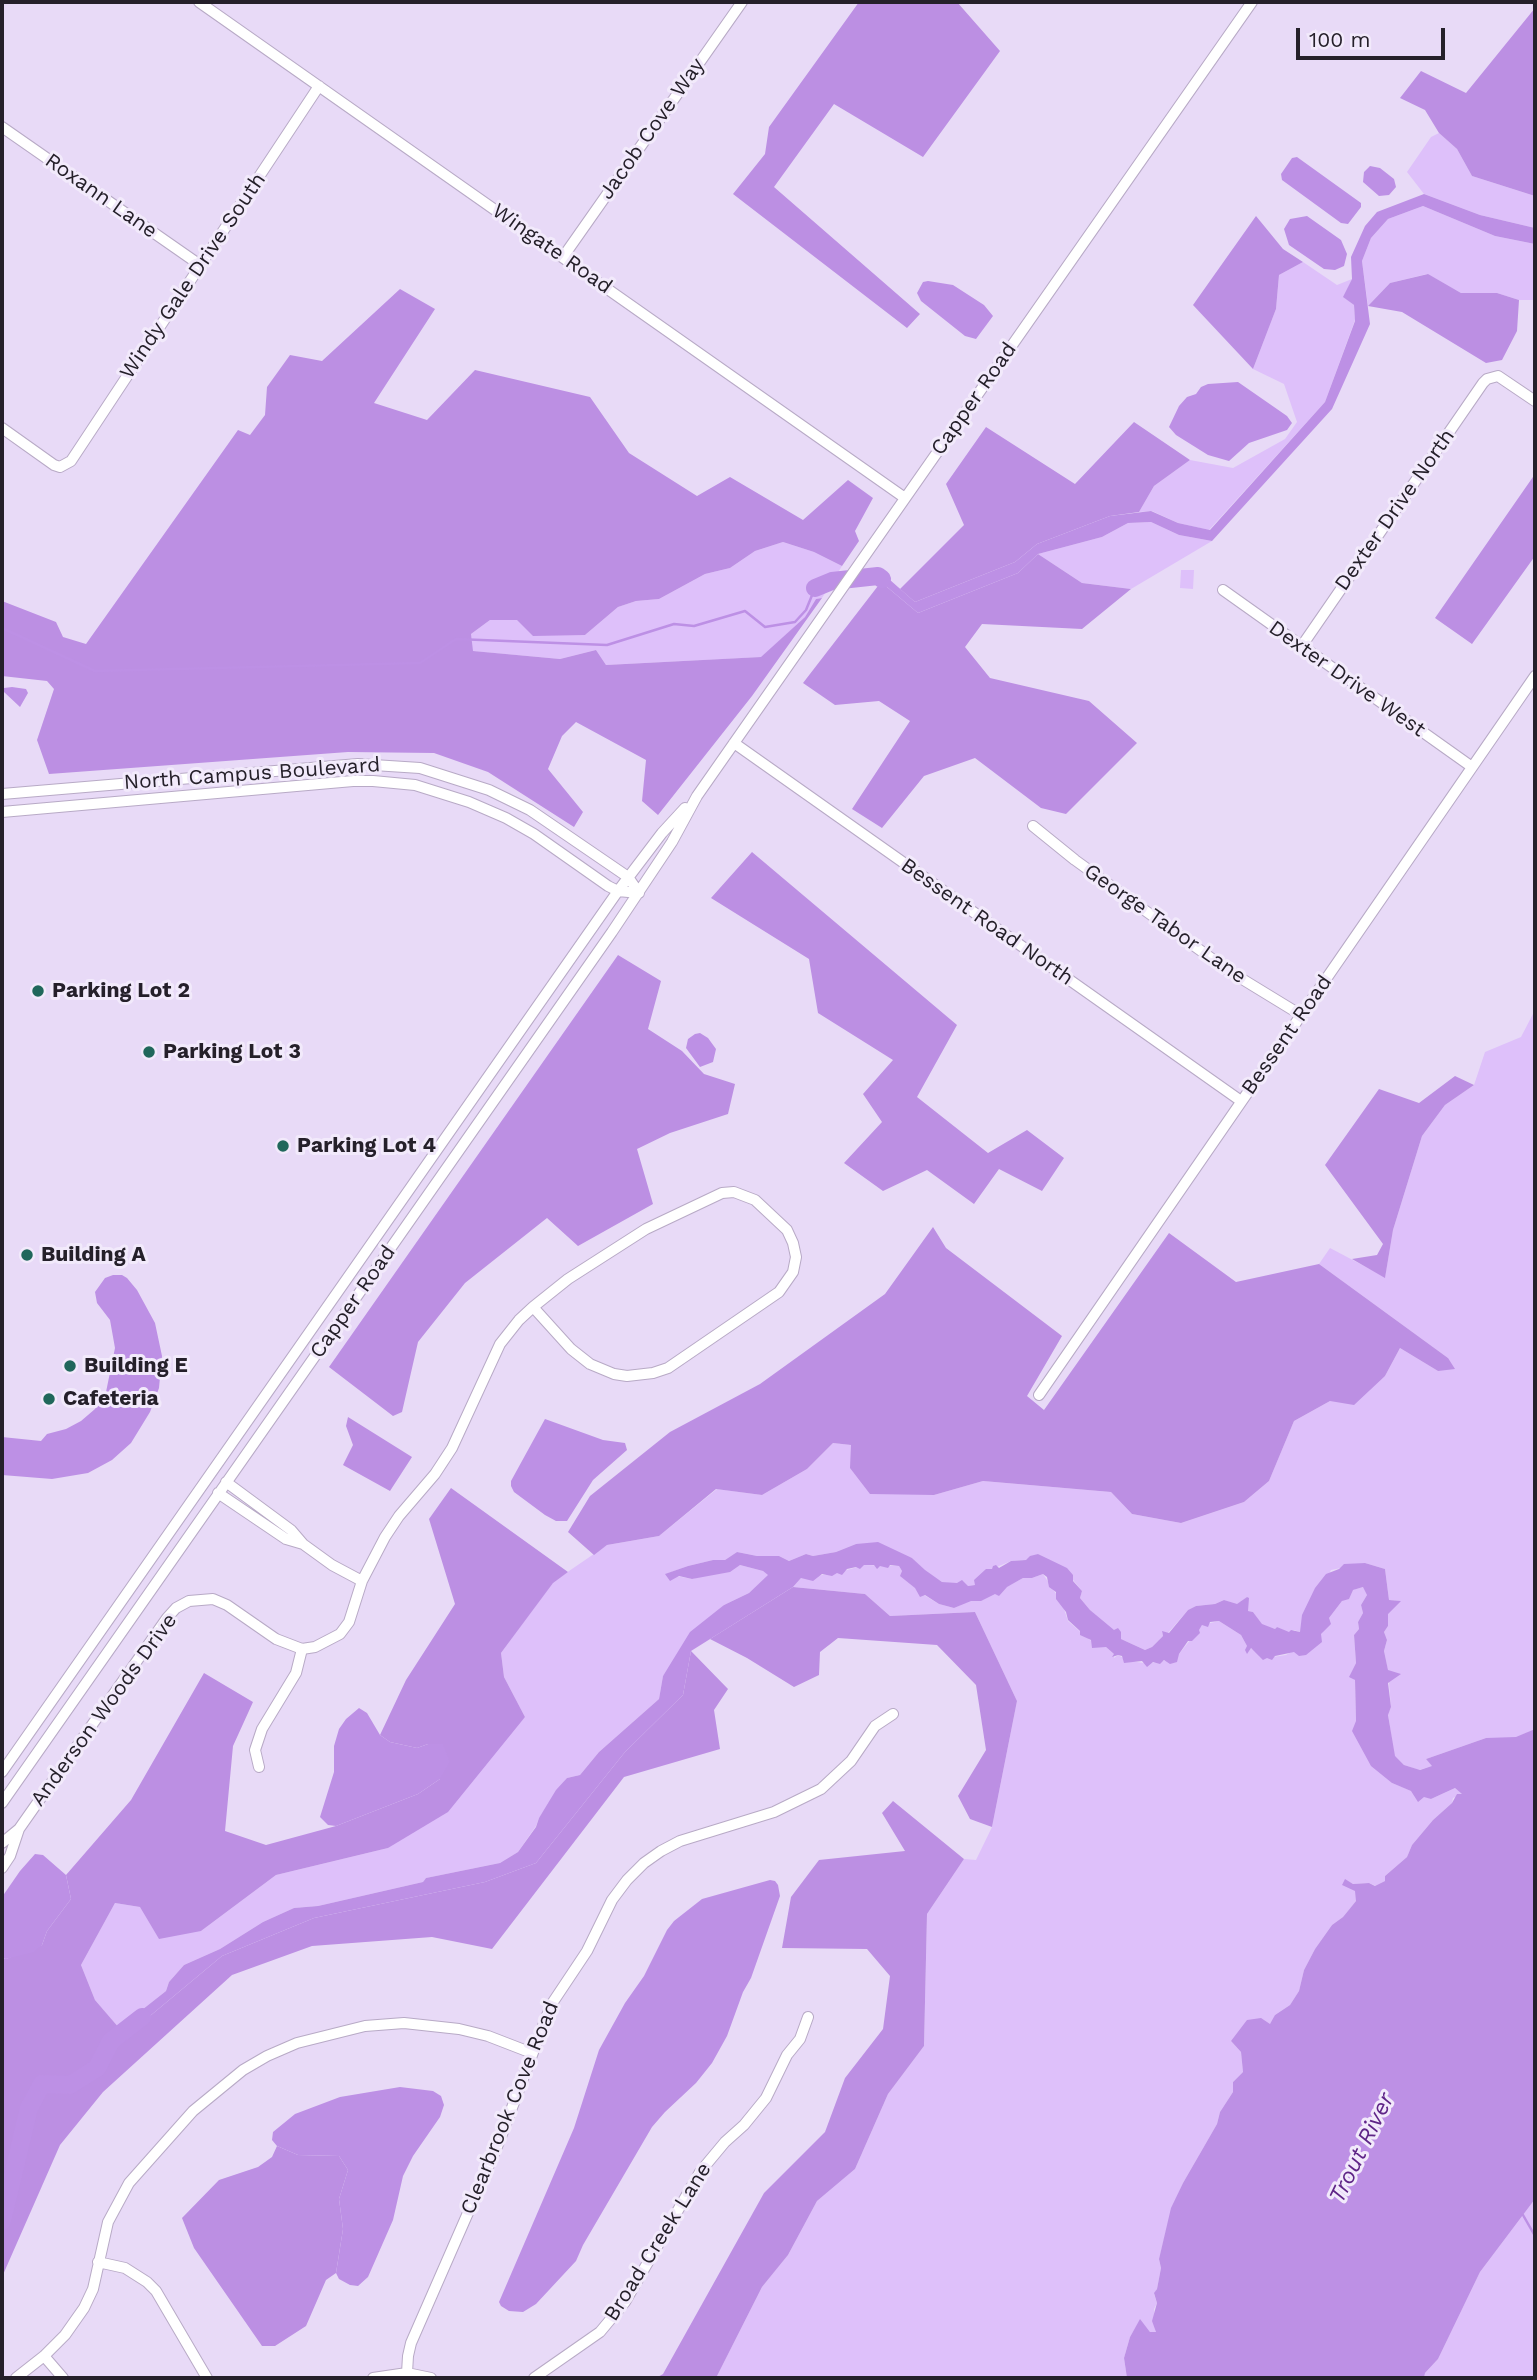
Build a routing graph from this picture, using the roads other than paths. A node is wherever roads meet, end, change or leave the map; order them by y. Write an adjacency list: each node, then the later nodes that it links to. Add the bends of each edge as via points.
1 (199, 2): 4 (street, Wingate Road)
2 (742, 2): 6 (street, Jacob Cove Way)
3 (1250, 3): 10 (street, Capper Road)
4 (319, 86): 6 (street, Wingate Road); 7 (street, Windy Gale Drive South)
5 (2, 127): 7 (street, Roxann Lane)
6 (563, 257): 10 (street, Wingate Road)
7 (200, 265): 9 (street, Windy Gale Drive South, via 71,461 54,465)
8 (1535, 401): 12 (street, Dexter Drive North, via 1505,379 1493,376 1483,383)
9 (2, 428)
10 (905, 498): 14 (street, Capper Road)
11 (1223, 590): 12 (street, Dexter Drive West)
12 (1301, 647): 15 (street, Dexter Drive West)
13 (1535, 676): 15 (street, Bessent Road)
14 (734, 743): 21 (street, Capper Road); 28 (street, Bessent Road North)
15 (1472, 767): 27 (street, Bessent Road)
16 (223, 774): 17 (street, North Campus Boulevard, via 369,764); 19 (street); 20 (street, North Campus Boulevard)
17 (444, 775): 18 (street); 24 (street, North Campus Boulevard, via 530,810)
18 (438, 791): 19 (street, North Campus Boulevard, via 373,781); 25 (street, North Campus Boulevard, via 506,818)
19 (225, 793): 22 (street, North Campus Boulevard)
20 (2, 794)
21 (696, 796): 24 (street, Capper Road); 26 (street, Capper Road)
22 (2, 812)
23 (1033, 826): 27 (street, George Tabor Lane, via 1218,963)
24 (628, 877): 25 (street, Capper Road); 26 (street, North Campus Boulevard)
25 (618, 891): 26 (street, North Campus Boulevard); 40 (street, Capper Road)
26 (639, 893): 31 (street, Capper Road)
27 (1301, 1016): 28 (street, Bessent Road)
28 (1241, 1101): 30 (street, Bessent Road)
29 (533, 1307): 29 (street, via 635,1235 722,1193 755,1200 787,1230 793,1243 793,1272 779,1292 668,1368 653,1373 627,1376 590,1364); 36 (street, via 500,1344 445,1461 399,1516)
30 (1039, 1395)
31 (226, 1482): 32 (street, Capper Road); 33 (street)
32 (218, 1493): 34 (street); 41 (street, Capper Road)
33 (260, 1506): 34 (street); 35 (street)
34 (253, 1517): 35 (street, via 286,1539)
35 (303, 1544): 36 (street)
36 (362, 1581): 37 (street, via 349,1622 340,1634)
37 (302, 1649): 39 (street, via 296,1673 262,1729 255,1750); 42 (street, Anderson Woods Drive, via 276,1639 214,1599 189,1601 176,1608)
38 (893, 1714): 46 (street, Clearbrook Cove Road, via 875,1726 836,1776 805,1798 680,1841 644,1863 612,1900 587,1951 551,2005)
39 (259, 1767)
40 (2, 1772)
41 (2, 1802)
42 (19, 1829): 43 (street, Anderson Woods Drive); 44 (street, Anderson Woods Drive)
43 (2, 1843)
44 (2, 1868)
45 (808, 2017): 55 (street, Broad Creek Lane, via 765,2098 700,2172 625,2302 600,2332)
46 (532, 2053): 47 (street, via 459,2029 404,2023 338,2031 267,2056 209,2096 129,2183 107,2222); 49 (street, Clearbrook Cove Road, via 499,2142 411,2343)
47 (98, 2262): 48 (street, via 84,2308); 52 (street, via 124,2268 156,2291)
48 (44, 2356): 50 (street); 51 (street)
49 (407, 2373): 53 (street); 54 (street)
50 (16, 2378)
51 (63, 2378)
52 (207, 2378)
53 (373, 2378)
54 (431, 2378)
55 (534, 2378)

